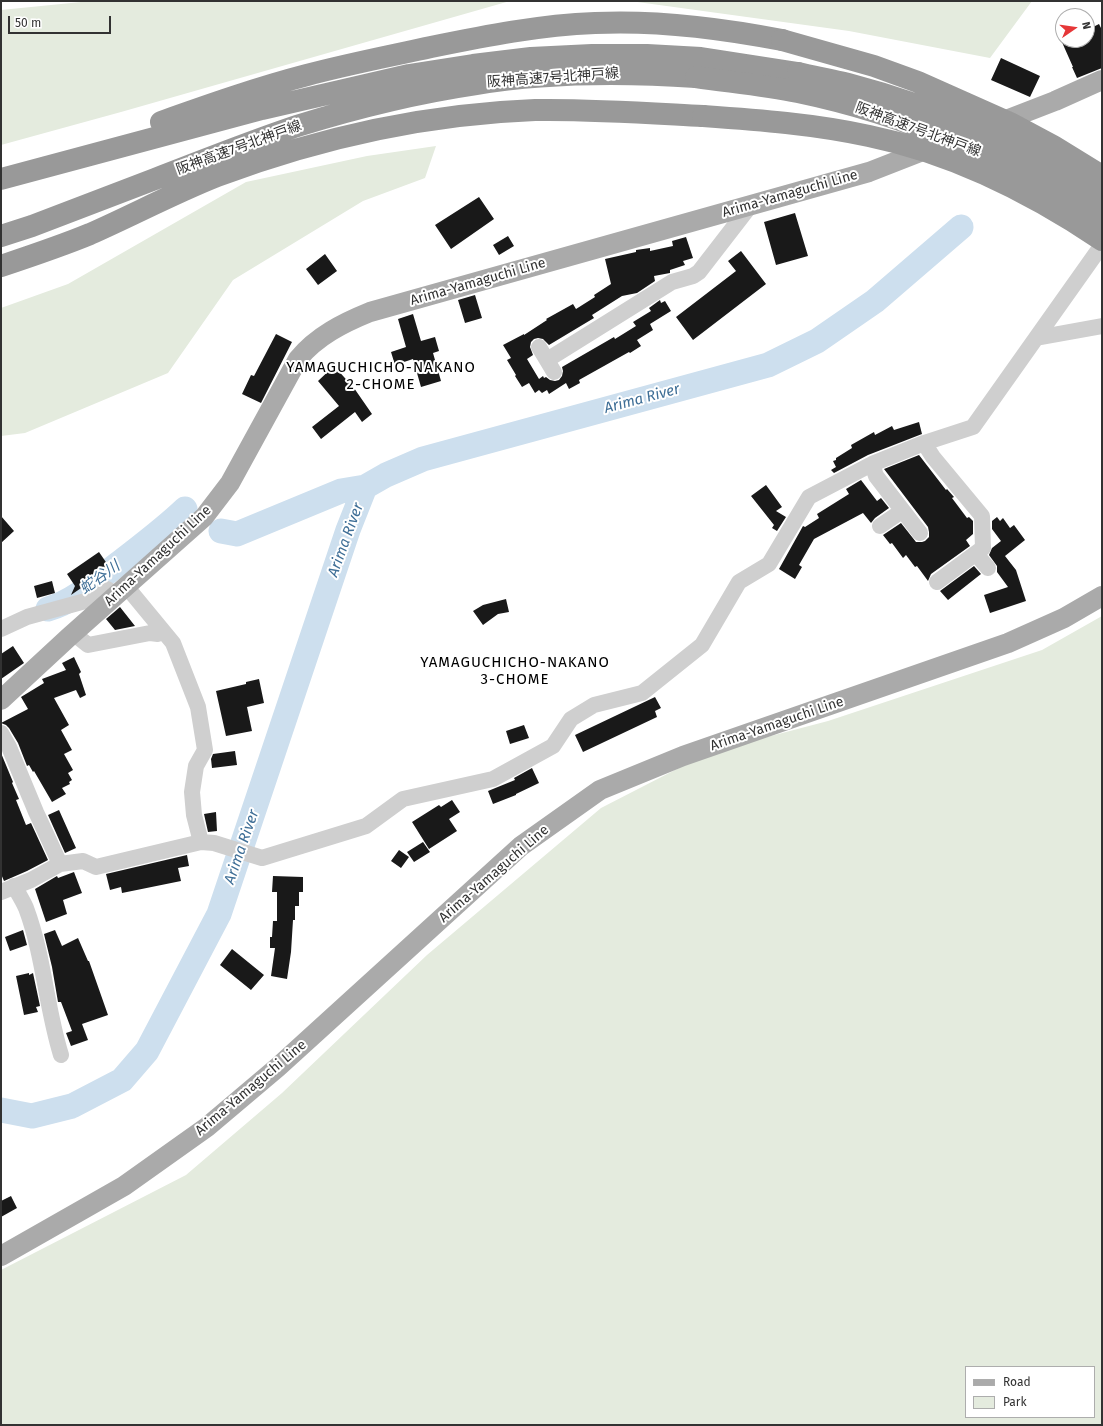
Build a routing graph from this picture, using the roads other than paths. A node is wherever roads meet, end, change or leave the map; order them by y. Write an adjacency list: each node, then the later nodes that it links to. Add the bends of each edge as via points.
1 (698, 68): 4 (highway, 阪神高速7号北神戸線, via 647,55 577,56 531,58 409,75 262,109); 5 (highway, 阪神高速7号北神戸線, bridge, via 798,73 848,84 893,98 943,115 992,136 1043,161); 7 (highway, 阪神高速7号北神戸線, bridge, via 751,84 799,92 846,104 938,134 1024,173); 8 (highway, 阪神高速7号北神戸線, via 647,74 594,73 542,76 477,83 417,94 298,126)
2 (1102, 80): 6 (main road, Arima-Yamaguchi Line, via 1055,101 869,172)
3 (1102, 176): 4 (highway, bridge, via 1010,123 925,85 874,66 782,40 739,32 665,23 596,22 520,30 308,75 200,108)
4 (1, 178)
5 (1102, 195)
6 (750, 206): 14 (street, via 693,276 672,282 622,321); 23 (main road, Arima-Yamaguchi Line, via 370,312 352,319 322,337 298,359 230,482 204,517)
7 (1102, 219)
8 (1, 236)
9 (1102, 240): 11 (highway, bridge, via 1005,184 913,147 869,136 818,127 704,116 535,110 447,117 374,130 304,148 222,175 68,243)
10 (1102, 245): 13 (street)
11 (1, 266)
12 (1102, 326): 13 (street)
13 (1036, 338): 15 (street, via 973,427)
14 (547, 360)
15 (924, 443): 16 (street); 20 (street, via 982,516 983,548)
16 (872, 464): 17 (street, via 876,476); 30 (street, via 809,497 770,564 739,582 702,646 642,693 594,706 571,719 553,746 493,779 403,799 366,826 262,858)
17 (902, 511): 18 (street); 19 (street)
18 (880, 526)
19 (920, 534)
20 (976, 554): 21 (street); 22 (street)
21 (988, 568)
22 (937, 582)
23 (121, 591): 25 (street, via 107,588 89,600 27,617); 26 (street); 27 (main road, Arima-Yamaguchi Line)
24 (1102, 596): 34 (main road, Arima-Yamaguchi Line, via 1064,618 1008,643 683,756 600,790 522,846 278,1067 207,1127 124,1186)
25 (1, 629)
26 (163, 631): 27 (street, via 158,634 150,633 88,645); 30 (street, via 173,643 198,707 205,750 196,766 192,792 194,815)
27 (73, 633): 28 (main road, Arima-Yamaguchi Line)
28 (1, 700)
29 (1, 733): 31 (street)
30 (208, 842): 31 (street, via 96,867 83,861)
31 (60, 864): 32 (street)
32 (8, 889): 33 (street, via 26,907 37,944 54,1033)
33 (61, 1055)
34 (1, 1256)

